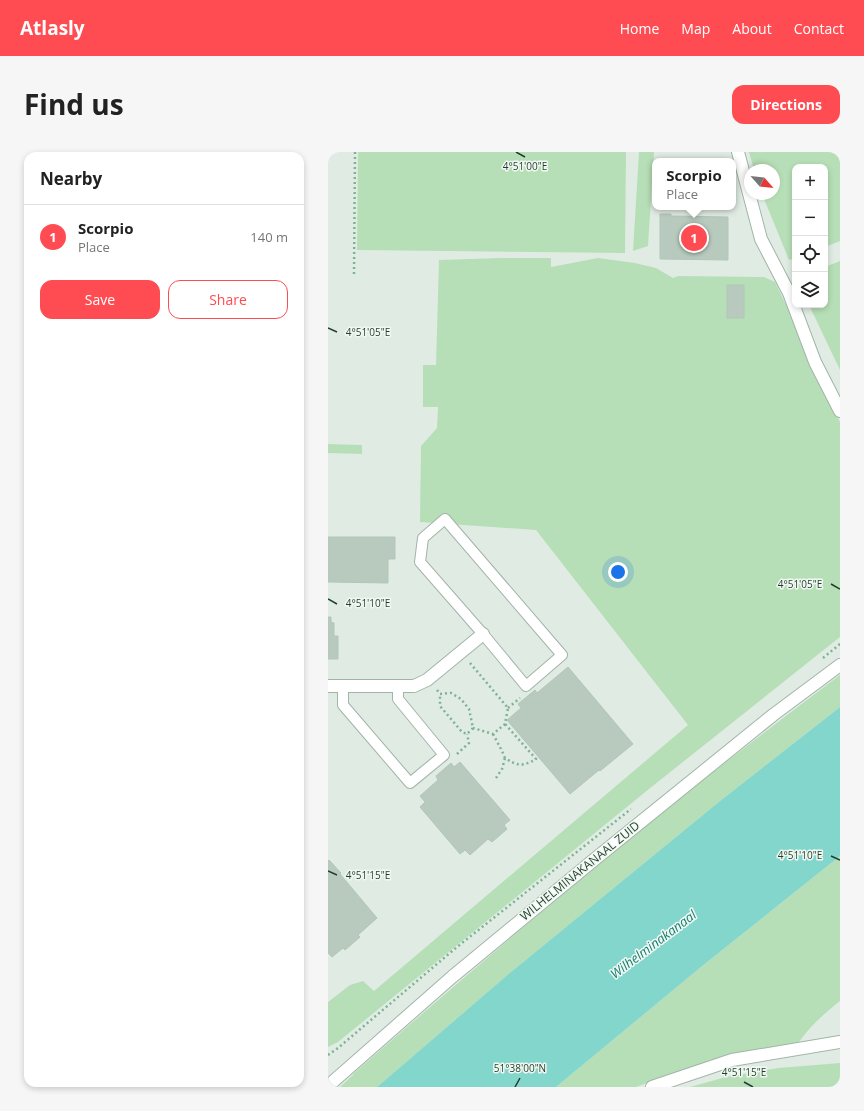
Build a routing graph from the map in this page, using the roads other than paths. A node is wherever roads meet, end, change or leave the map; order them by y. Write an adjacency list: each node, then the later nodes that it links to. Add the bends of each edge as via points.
1 (738, 152): 2 (street, via 761,239 789,293 815,362)
2 (840, 411)
3 (483, 634): 3 (lane, via 526,686 562,655 445,519 423,538 420,562); 7 (street, via 427,680 414,686)
4 (840, 665): 9 (street, WILHELMINAKANAAL ZUID, via 773,715 589,864 452,977)
5 (328, 686): 6 (street)
6 (343, 686): 7 (street); 7 (lane, via 343,705 410,783 444,755 398,699)
7 (398, 686)
8 (840, 1042): 10 (street, via 732,1060)
9 (328, 1086)
10 (652, 1087)

